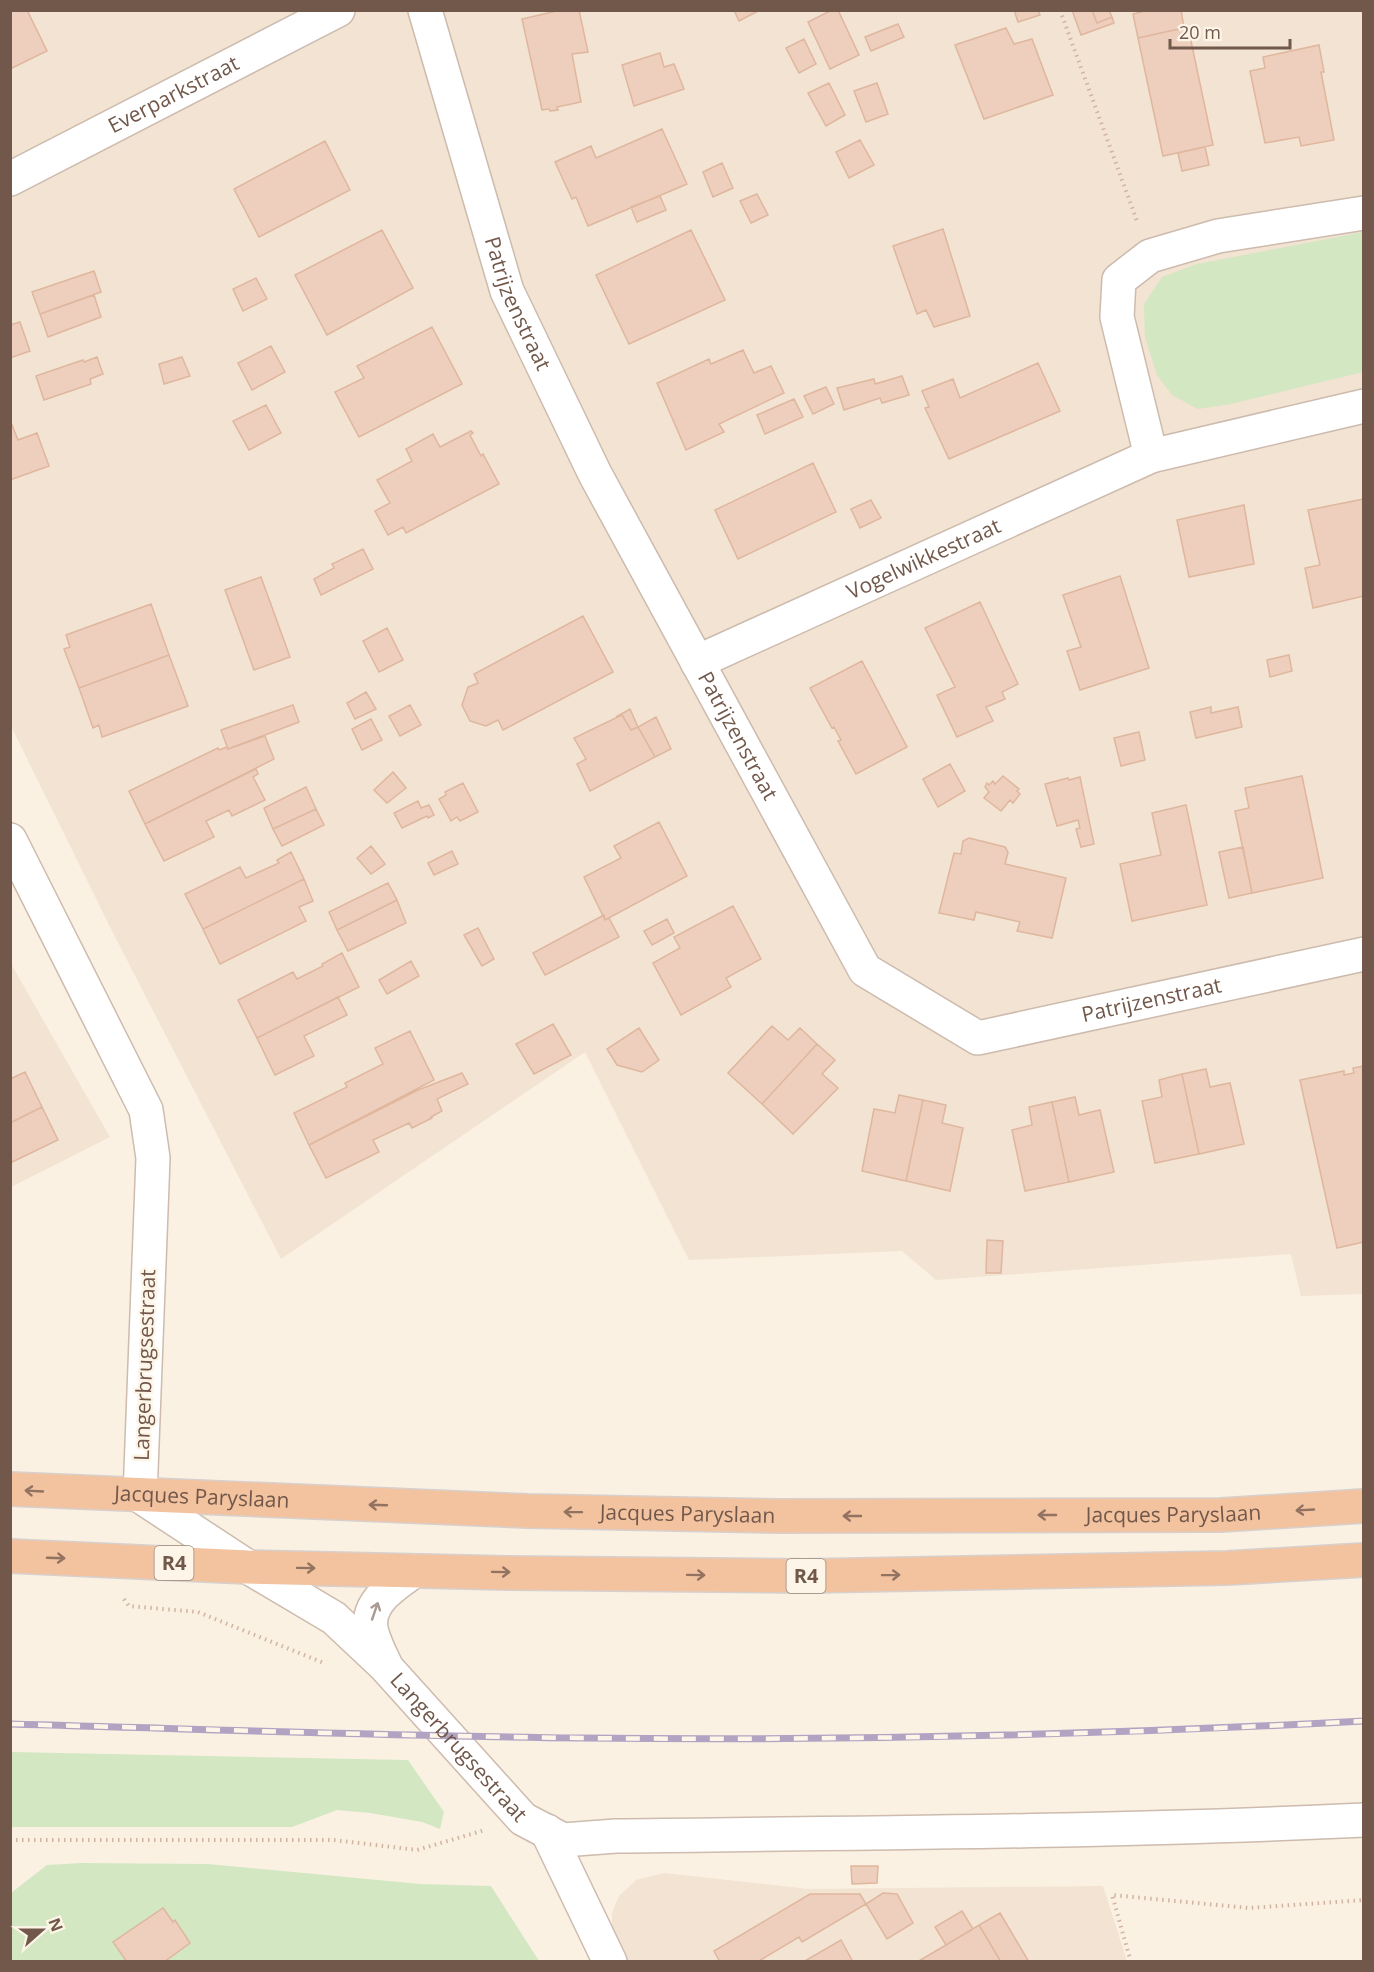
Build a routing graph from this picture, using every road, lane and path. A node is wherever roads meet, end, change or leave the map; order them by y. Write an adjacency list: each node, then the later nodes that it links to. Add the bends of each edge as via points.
1 (338, 10): 4 (street, Everparkstraat)
2 (425, 10): 9 (street, Patrijzenstraat, via 507,291 595,474)
3 (1060, 10): 6 (path)
4 (10, 179)
5 (1364, 213): 6 (street, via 1218,236)
6 (1149, 256): 8 (street, via 1119,280 1117,317)
7 (1364, 406): 8 (street, Vogelwikkestraat)
8 (1151, 456): 9 (street, Vogelwikkestraat)
9 (697, 662): 11 (street, Patrijzenstraat, via 865,970 978,1038)
10 (10, 840): 13 (street, Langerbrugsestraat, via 146,1110 153,1158)
11 (1364, 954)
12 (10, 1489): 13 (highway, Jacques Paryslaan, one-way to 12)
13 (140, 1496): 14 (highway, Jacques Paryslaan, one-way to 13, via 1221,1515 778,1516); 18 (street, Langerbrugsestraat)
14 (1364, 1506)
15 (10, 1556): 16 (highway, R4, one-way to 16)
16 (101, 1560): 18 (highway, R4); 20 (path, via 129,1606 198,1612)
17 (1364, 1560): 19 (highway, R4, one-way to 17, via 806,1576 1227,1568)
18 (248, 1567): 19 (highway, R4, one-way to 19); 21 (street, Langerbrugsestraat, via 334,1618)
19 (414, 1571): 21 (street, one-way to 19, via 371,1631 373,1609 384,1594)
20 (328, 1664)
21 (386, 1665): 23 (street, Langerbrugsestraat)
22 (1364, 1820): 23 (street, via 1245,1826 563,1840)
23 (535, 1825): 24 (path, via 417,1850 334,1839); 26 (street, Langerbrugsestraat)
24 (10, 1840)
25 (1364, 1900): 27 (path, via 1249,1908 1112,1894)
26 (610, 1962)
27 (1131, 1962)

